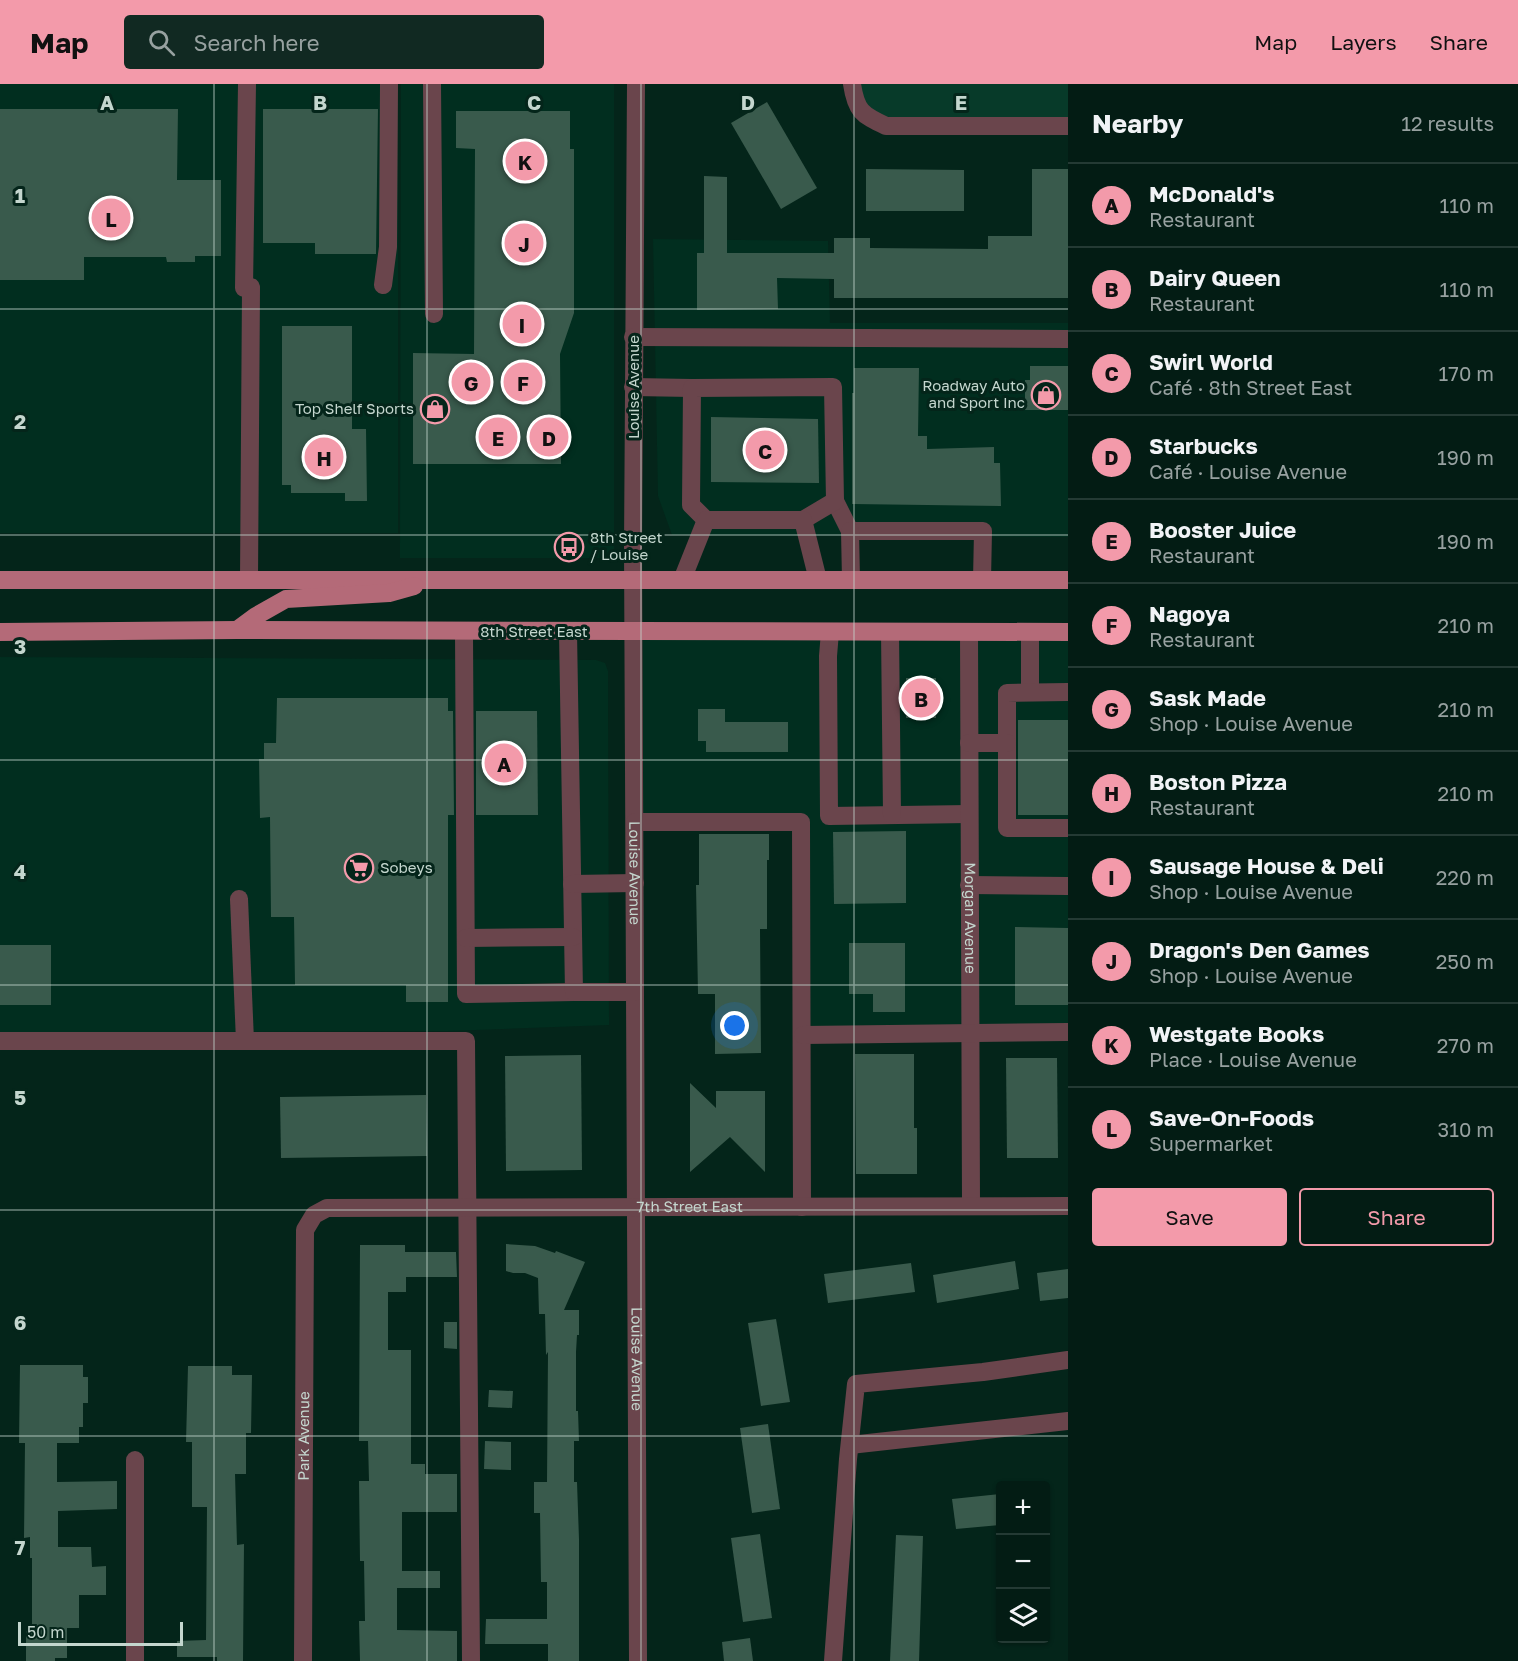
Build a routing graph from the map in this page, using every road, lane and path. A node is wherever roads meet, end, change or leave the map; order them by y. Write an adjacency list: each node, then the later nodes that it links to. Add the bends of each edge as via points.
1 (247, 84): 18 (street, via 244,288 251,287)
2 (389, 84): 7 (street, via 388,247)
3 (432, 84): 8 (street)
4 (636, 84): 9 (street, Louise Avenue)
5 (852, 84): 6 (street, via 855,102 866,117 886,126)
6 (1068, 126)
7 (383, 285)
8 (434, 314)
9 (633, 337): 10 (street); 11 (street, Louise Avenue)
10 (1068, 339)
11 (633, 387): 12 (street); 20 (street, Louise Avenue)
12 (692, 388): 13 (street, via 833,387); 14 (street, via 691,505)
13 (835, 501): 15 (street); 16 (street)
14 (706, 520): 15 (street); 21 (street)
15 (803, 520): 22 (street)
16 (850, 531): 23 (street); 24 (street, via 982,531)
17 (0, 580): 18 (main road)
18 (249, 580): 19 (main road)
19 (436, 580): 20 (main road); 26 (main road, via 388,593 286,599)
20 (634, 580): 21 (main road); 30 (street, Louise Avenue)
21 (682, 580): 22 (main road)
22 (818, 580): 23 (main road)
23 (851, 580): 24 (main road)
24 (982, 580): 25 (main road)
25 (1068, 580)
26 (237, 630): 27 (main road, 8th Street East); 28 (main road, 8th Street East)
27 (0, 632)
28 (464, 632): 29 (main road, 8th Street East); 50 (street)
29 (568, 632): 30 (main road, 8th Street East); 44 (street)
30 (634, 632): 31 (main road, 8th Street East); 42 (street, Louise Avenue)
31 (830, 632): 32 (main road, 8th Street East); 41 (street, via 829,816)
32 (890, 632): 33 (main road, 8th Street East); 41 (street)
33 (969, 632): 34 (main road, 8th Street East); 38 (street, Morgan Avenue)
34 (1030, 632): 35 (main road, 8th Street East); 36 (street)
35 (1068, 632)
36 (1030, 692): 37 (street); 39 (street, via 1007,693)
37 (1068, 692)
38 (969, 743): 39 (street); 40 (street, Morgan Avenue)
39 (1007, 743): 43 (street, via 1007,828)
40 (969, 814): 41 (street); 46 (street, Morgan Avenue)
41 (892, 815)
42 (635, 822): 45 (street, Louise Avenue); 55 (street, via 801,822)
43 (1068, 828)
44 (572, 884): 45 (street); 49 (street)
45 (635, 884): 52 (street, Louise Avenue)
46 (969, 885): 47 (street); 54 (street, Morgan Avenue)
47 (1068, 886)
48 (238, 899): 57 (street)
49 (573, 937): 50 (street); 51 (street)
50 (466, 939): 51 (street, via 466,994)
51 (574, 992): 52 (street)
52 (635, 992): 61 (street, Louise Avenue)
53 (1068, 1032): 54 (street)
54 (970, 1033): 55 (street); 58 (street, Morgan Avenue)
55 (803, 1035): 62 (street)
56 (0, 1041): 57 (street)
57 (245, 1041): 60 (street, via 466,1041)
58 (971, 1205): 59 (street, 7th Street East); 62 (street, 7th Street East)
59 (1068, 1206)
60 (469, 1207): 61 (street, 7th Street East); 63 (street, 7th Street East, via 327,1208); 70 (street)
61 (635, 1207): 62 (street, 7th Street East); 71 (street, Louise Avenue)
62 (802, 1207)
63 (314, 1215): 69 (street, Park Avenue, via 305,1230)
64 (1068, 1360): 66 (street, via 856,1384)
65 (1068, 1421): 66 (street)
66 (850, 1445): 72 (street)
67 (135, 1460): 68 (street)
68 (135, 1661)
69 (303, 1661)
70 (471, 1661)
71 (638, 1661)
72 (833, 1661)

